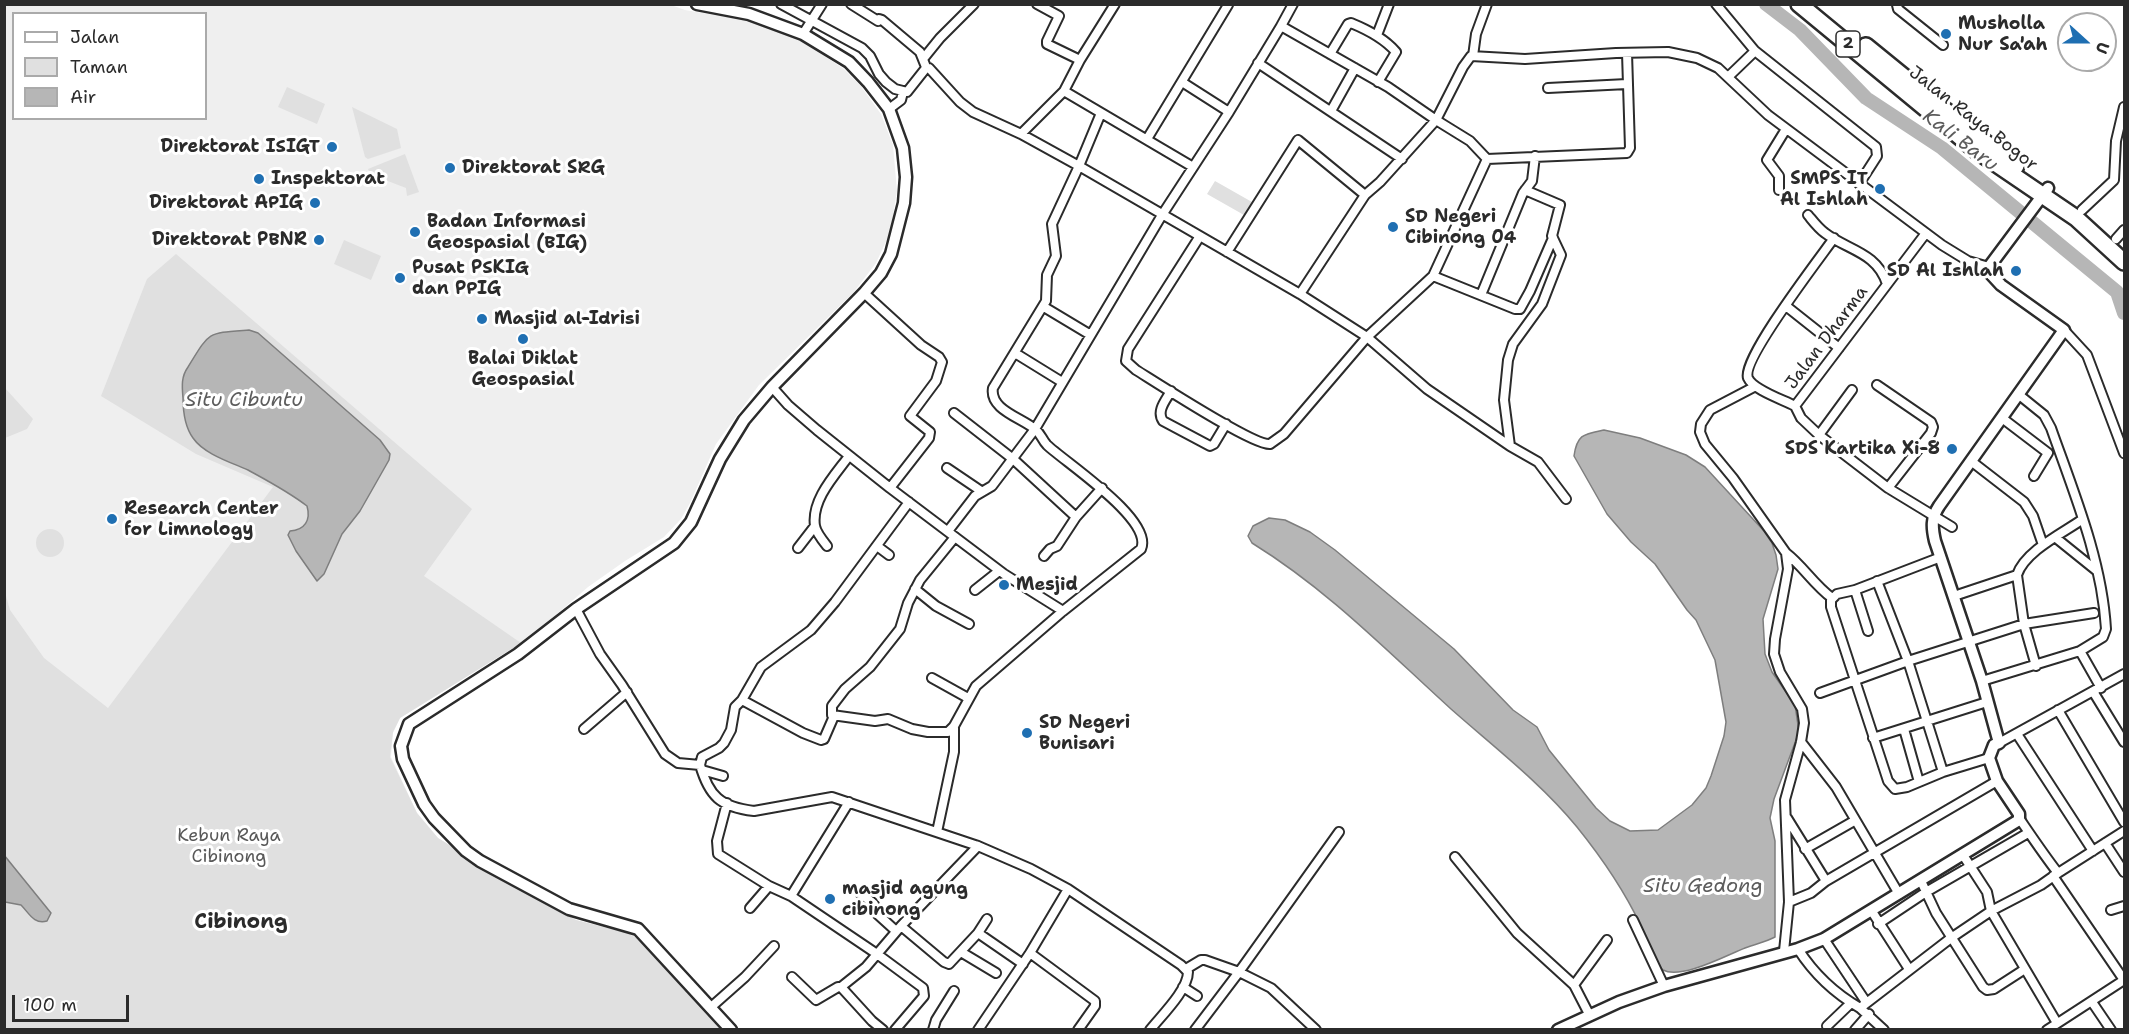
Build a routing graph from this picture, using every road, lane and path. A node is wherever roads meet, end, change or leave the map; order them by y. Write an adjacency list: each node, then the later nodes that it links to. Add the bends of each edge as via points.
1 (697, 4): 18 (street, via 749,14)
2 (781, 4): 16 (street)
3 (822, 4): 16 (street)
4 (851, 4): 25 (street, via 882,20 920,52)
5 (974, 4): 25 (street)
6 (1037, 4): 26 (street, via 1059,16 1047,44)
7 (1115, 4): 26 (street)
8 (1227, 4): 32 (street)
9 (1293, 4): 17 (street)
10 (1389, 4): 19 (street)
11 (1488, 4): 24 (street, via 1476,34)
12 (1716, 4): 21 (street)
13 (1799, 4): 31 (highway, Jalan Raya Bogor / 2)
14 (1815, 4): 31 (highway, Jalan Raya Bogor / 2)
15 (1897, 4): 20 (street, via 1898,9)
16 (810, 21): 18 (street); 37 (street, via 862,48 886,82)
17 (1281, 26): 23 (street); 27 (street)
18 (803, 34): 39 (street, via 849,62)
19 (1377, 35): 23 (street, via 1348,24); 33 (street, via 1396,52)
20 (1942, 45)
21 (1755, 51): 30 (street); 52 (street, via 1876,147 1877,156)
22 (1627, 53): 24 (street, via 1526,59); 30 (street, via 1668,52 1697,58); 34 (street)
23 (1330, 54): 29 (street)
24 (1473, 56): 43 (street, via 1463,67)
25 (923, 59): 28 (street)
26 (1080, 60): 36 (street)
27 (1258, 63): 40 (street); 41 (street)
28 (926, 67): 37 (street); 45 (street, via 966,107)
29 (1355, 68): 33 (street); 40 (street)
30 (1728, 77): 44 (street)
31 (1899, 79): 55 (highway, Jalan Raya Bogor / 2, via 1976,150)
32 (1182, 82): 41 (street); 46 (street)
33 (1378, 82): 43 (street)
34 (1627, 84): 35 (street); 47 (street, via 1628,153)
35 (1548, 88)
36 (1064, 91): 42 (street); 45 (street)
37 (903, 92): 39 (street, via 901,100)
38 (2124, 107): 57 (street, via 2116,141 2114,180)
39 (889, 109): 70 (street, via 903,148 904,203 891,254)
40 (1331, 111): 48 (street)
41 (1229, 112): 51 (street)
42 (1101, 113): 46 (street); 50 (street)
43 (1436, 120): 48 (street); 49 (street, via 1470,141)
44 (1786, 129): 52 (street); 54 (street, via 1767,160 1779,176)
45 (1021, 135): 50 (street)
46 (1147, 139): 51 (street)
47 (1535, 156): 49 (street); 53 (street, via 1532,181)
48 (1402, 159): 56 (street)
49 (1487, 159): 68 (street)
50 (1079, 166): 58 (street); 74 (street, via 1052,224 1056,260 1047,275)
51 (1193, 167): 58 (street)
52 (1859, 184): 60 (street)
53 (1525, 190): 62 (street, via 1560,205); 72 (street)
54 (1779, 190)
55 (2045, 192): 57 (highway, Jalan Raya Bogor / 2); 66 (highway, Jalan Raya Bogor / 2); 67 (street)
56 (1365, 195): 65 (street, via 1298,140); 71 (street)
57 (2082, 210): 64 (highway, Jalan Raya Bogor / 2)
58 (1162, 215): 61 (street); 76 (street)
59 (1808, 215): 63 (street)
60 (1926, 233): 67 (street, via 1968,261); 69 (street, Jalan Dharma)
61 (1200, 236): 65 (street); 85 (street, via 1126,353 1131,367)
62 (1553, 238): 72 (street, via 1520,309); 93 (street, via 1561,255 1542,304 1513,345 1508,360 1504,400)
63 (1834, 238): 69 (street, via 1867,257 1882,272); 73 (street)
64 (2122, 238)
65 (1227, 252): 71 (street)
66 (2124, 262)
67 (1989, 267): 75 (street, via 2001,285)
68 (1433, 276): 72 (street); 77 (street)
69 (1887, 284): 78 (street, Jalan Dharma)
70 (864, 293): 82 (street); 100 (street, via 942,362 936,381 910,416 930,432 929,438)
71 (1300, 294): 77 (street)
72 (1481, 295)
73 (1786, 306): 78 (street); 83 (street, via 1750,363 1747,374)
74 (1044, 307): 76 (street); 79 (street)
75 (2064, 330): 86 (street); 94 (street, via 2087,355)
76 (1089, 334): 80 (street)
77 (1367, 337): 90 (street, via 1273,443 1262,444); 93 (street, via 1427,389)
78 (1839, 348): 87 (street, Jalan Dharma)
79 (1015, 353): 80 (street); 91 (street, via 993,388 993,398)
80 (1062, 382): 91 (street)
81 (1877, 385): 102 (street, via 1934,427)
82 (772, 387): 95 (street); 131 (street, via 733,437 691,522 674,543)
83 (1754, 387): 87 (street); 118 (street, via 1710,410 1701,424 1701,437)
84 (1852, 390): 92 (street)
85 (1171, 391): 90 (street); 90 (street, via 1160,411 1163,420 1210,446)
86 (2019, 394): 89 (street); 108 (street, via 2044,415)
87 (1795, 405): 92 (street, Jalan Dharma, via 1801,418)
88 (954, 413): 96 (street)
89 (2002, 418): 97 (street); 99 (street, via 2049,453)
90 (1226, 424)
91 (1035, 429): 96 (street); 101 (street, via 1044,442)
92 (1818, 435): 102 (street, Jalan Dharma)
93 (1510, 446): 104 (street, via 1538,462)
94 (2124, 453)
95 (849, 456): 100 (street); 109 (street, via 817,506)
96 (1012, 459): 103 (street, via 992,486); 107 (street)
97 (1971, 461): 106 (street); 114 (street, via 2024,502)
98 (947, 468): 103 (street)
99 (2034, 476)
100 (890, 488): 105 (street)
101 (1102, 488): 107 (street); 132 (street, via 1139,530 1143,546)
102 (1888, 488): 106 (street, Jalan Dharma)
103 (981, 491): 111 (street)
104 (1566, 499)
105 (909, 501): 111 (street); 116 (street)
106 (1933, 516): 110 (street, Jalan Dharma); 121 (street, via 1933,532)
107 (1076, 517): 120 (street, via 1057,546)
108 (2084, 519): 113 (street); 122 (street)
109 (815, 526): 115 (street); 117 (street)
110 (1952, 528)
111 (948, 531): 112 (street)
112 (955, 537): 123 (street); 126 (street)
113 (2056, 538): 114 (street); 122 (street)
114 (2043, 545): 124 (street)
115 (827, 546)
116 (876, 546): 119 (street); 149 (street, via 811,630 761,667)
117 (798, 548)
118 (1786, 553): 130 (street); 160 (street, via 1788,568 1774,654 1802,709)
119 (889, 555)
120 (1044, 556)
121 (1941, 557): 125 (street); 129 (street)
122 (2097, 570): 138 (street, via 2105,634)
123 (999, 571): 127 (street); 132 (street)
124 (2016, 576): 129 (street); 135 (street)
125 (1876, 581): 128 (street); 139 (street)
126 (915, 589): 134 (street); 152 (street, via 900,629 832,706)
127 (975, 590)
128 (1855, 590): 130 (street); 136 (street)
129 (1954, 596): 137 (street)
130 (1832, 598): 143 (street, via 1831,607)
131 (576, 609): 146 (street, via 600,654); 234 (street, via 518,654 409,724 401,746 404,759 424,804 466,851 569,909 638,929)
132 (1063, 610): 148 (street, via 976,686)
133 (2094, 612): 135 (street)
134 (969, 624)
135 (2024, 624): 137 (street); 140 (street)
136 (1868, 631)
137 (1968, 641): 139 (street); 144 (street)
138 (2080, 651): 140 (street); 145 (street)
139 (1908, 661): 143 (street); 153 (street)
140 (2036, 666): 144 (street)
141 (2124, 674): 145 (street)
142 (932, 678): 148 (street)
143 (1854, 680): 147 (street); 159 (street)
144 (1982, 681): 150 (street)
145 (2097, 690): 151 (street); 157 (street)
146 (627, 692): 155 (street); 164 (street, via 665,754 678,762)
147 (1820, 693)
148 (968, 698): 154 (street)
149 (742, 700): 152 (street, via 821,740); 164 (street, via 735,707 724,743 702,757)
150 (1987, 702): 153 (street); 162 (street)
151 (2058, 711): 158 (street); 174 (street)
152 (834, 716): 154 (street, via 888,719 936,733 948,732)
153 (1927, 722): 156 (street); 165 (street)
154 (954, 726): 176 (street, via 954,752)
155 (584, 729)
156 (1904, 729): 159 (street); 168 (street)
157 (2121, 729): 161 (street)
158 (2017, 734): 162 (street); 182 (street)
159 (1874, 738): 168 (street, via 1888,781 1895,789)
160 (1802, 742): 171 (street); 173 (street, via 1829,777)
161 (2124, 742)
162 (1999, 743): 163 (street)
163 (1989, 758): 165 (street); 167 (street)
164 (701, 767): 166 (street); 170 (street, via 709,790)
165 (1943, 772): 168 (street)
166 (723, 776)
167 (1997, 781): 172 (street); 183 (street)
168 (1920, 782)
169 (849, 802): 170 (street, via 827,797 754,811); 176 (street); 196 (street)
170 (727, 803): 191 (street, via 717,841 718,854)
171 (1784, 813): 181 (street); 197 (street)
172 (2019, 818): 178 (street); 184 (street)
173 (1854, 821): 181 (street); 183 (street)
174 (2124, 822)
175 (2124, 831): 179 (street)
176 (937, 832): 180 (street)
177 (1339, 832): 221 (street)
178 (2028, 833): 186 (street); 188 (street)
179 (2105, 843): 182 (street); 187 (street)
180 (978, 846): 192 (street); 206 (street)
181 (1805, 849): 189 (street)
182 (2093, 851): 188 (street)
183 (1875, 852): 189 (street); 195 (street)
184 (1963, 855): 186 (street); 190 (street)
185 (1455, 858): 225 (street, via 1517,933)
186 (1971, 866): 193 (street); 202 (street, via 1987,892)
187 (2124, 872)
188 (2055, 874): 202 (street, via 2042,885); 224 (street)
189 (1826, 880): 197 (street, via 1811,893)
190 (1921, 881): 193 (street); 195 (street)
191 (769, 886): 196 (street); 199 (street)
192 (1068, 889): 215 (street); 218 (street)
193 (1926, 892): 205 (street); 208 (street)
194 (860, 893): 206 (street, via 871,900 874,911)
195 (1899, 894): 200 (street)
196 (791, 896): 216 (street)
197 (1789, 902): 213 (street)
198 (2124, 906): 201 (street)
199 (750, 908)
200 (1871, 910): 205 (street); 209 (street)
201 (2111, 910)
202 (1991, 911): 208 (street); 220 (street)
203 (987, 919): 207 (street)
204 (1633, 920): 226 (street)
205 (1878, 924): 219 (street)
206 (898, 929): 214 (street, via 946,963); 216 (street)
207 (978, 933): 214 (street); 217 (street)
208 (1952, 938): 219 (street); 220 (street, via 1976,980 1987,990)
209 (1824, 939): 212 (street); 233 (street)
210 (1607, 940): 225 (street)
211 (774, 946): 234 (street)
212 (1798, 949): 213 (street); 231 (street, via 1812,970)
213 (1784, 951): 226 (street)
214 (961, 952): 222 (street)
215 (1030, 953): 217 (street); 244 (street, via 1095,1001)
216 (877, 954): 227 (street); 241 (street, via 925,991)
217 (1023, 964): 243 (street)
218 (1186, 969): 221 (street, via 1205,960); 228 (street, via 1188,977)
219 (1909, 969): 233 (street)
220 (2025, 969): 237 (street)
221 (1239, 972): 246 (street); 247 (street, via 1276,992)
222 (996, 973)
223 (792, 977): 227 (street, via 816,1000)
224 (2124, 980): 232 (street)
225 (1574, 985): 236 (street)
226 (1664, 986): 236 (street)
227 (841, 987): 240 (street)
228 (1183, 987): 230 (street); 245 (street)
229 (954, 991): 242 (street)
230 (1197, 996)
231 (1851, 1002): 233 (street); 238 (street)
232 (2092, 1002): 237 (street); 252 (street)
233 (1863, 1005): 235 (street)
234 (710, 1008): 239 (street)
235 (1869, 1014): 249 (street); 250 (street)
236 (1590, 1016): 248 (street)
237 (2057, 1023): 251 (street)
238 (1827, 1026)
239 (731, 1029)
240 (883, 1029)
241 (895, 1029)
242 (933, 1029)
243 (978, 1029)
244 (1078, 1029)
245 (1152, 1029)
246 (1195, 1029)
247 (1316, 1029)
248 (1558, 1029)
249 (1855, 1029)
250 (1884, 1029)
251 (2047, 1029)
252 (2111, 1029)

